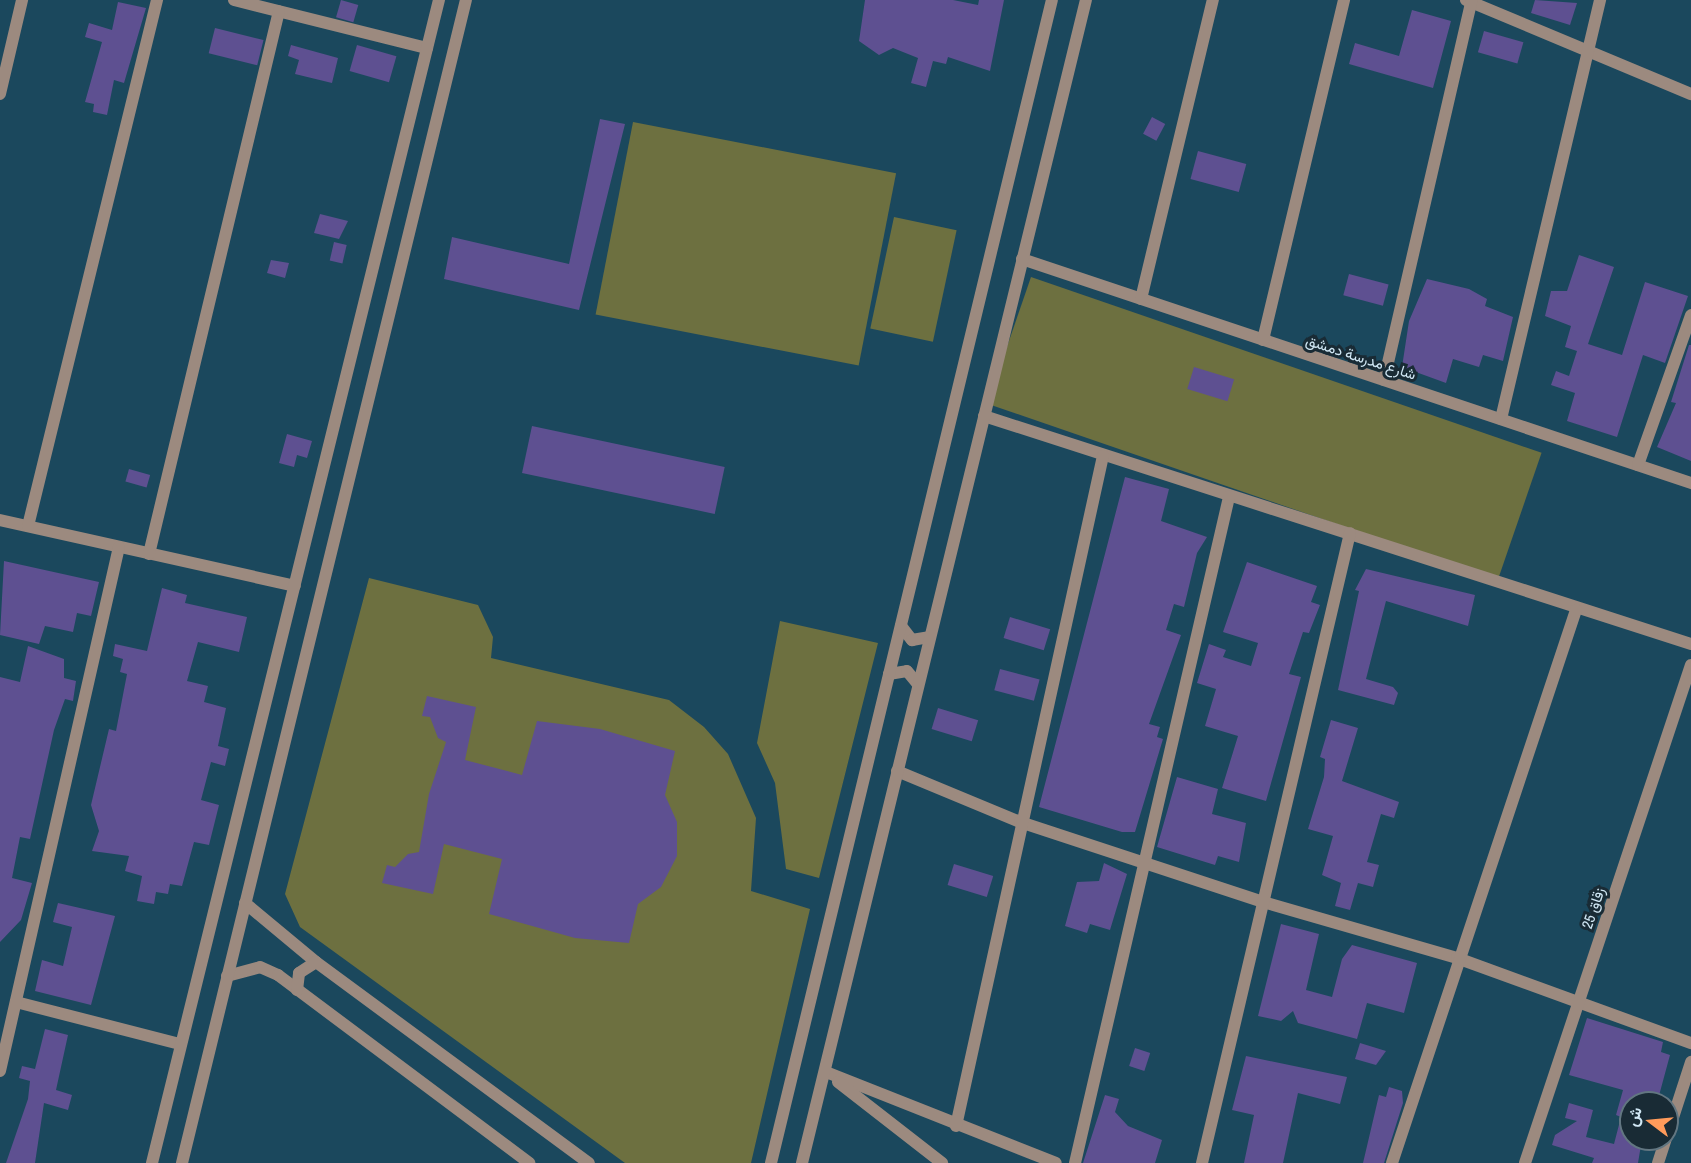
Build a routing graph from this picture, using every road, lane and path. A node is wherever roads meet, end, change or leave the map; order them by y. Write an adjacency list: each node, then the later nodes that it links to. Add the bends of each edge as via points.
1 (22, 0): 16 (street)
2 (157, 0): 33 (street)
3 (234, 0): 12 (street)
4 (439, 0): 13 (street)
5 (1052, 0): 39 (street)
6 (1086, 0): 19 (street)
7 (1213, 0): 22 (street)
8 (1344, 0): 24 (street)
9 (1600, 0): 14 (street)
10 (466, 1): 18 (street)
11 (1470, 1): 14 (street); 25 (street)
12 (279, 11): 13 (street); 36 (street)
13 (427, 48): 17 (street)
14 (1588, 51): 15 (street); 27 (street)
15 (1691, 93)
16 (0, 94)
17 (379, 245): 18 (street, via 388,252); 20 (street)
18 (404, 250): 21 (street)
19 (1022, 259): 22 (street, شارع مدرسة دمشق); 26 (street)
20 (368, 291): 21 (street, via 378,287); 37 (street)
21 (393, 294): 49 (street)
22 (1141, 299): 24 (street, شارع مدرسة دمشق)
23 (1691, 315): 29 (street)
24 (1263, 340): 25 (street, شارع مدرسة دمشق)
25 (1384, 380): 27 (street, شارع مدرسة دمشق)
26 (984, 416): 28 (street); 40 (street)
27 (1501, 419): 29 (street, شارع مدرسة دمشق)
28 (1103, 456): 31 (street); 46 (street)
29 (1638, 465): 30 (street, شارع مدرسة دمشق)
30 (1691, 483)
31 (1230, 497): 34 (street); 47 (street)
32 (0, 520): 33 (street)
33 (28, 526): 35 (street)
34 (1350, 532): 38 (street); 48 (street)
35 (119, 547): 36 (street); 55 (street)
36 (149, 554): 37 (street)
37 (295, 586): 57 (street)
38 (1576, 610): 41 (street); 50 (street)
39 (901, 626): 40 (street, via 912,640); 43 (street)
40 (929, 637): 44 (street)
41 (1691, 644)
42 (1691, 665): 54 (street, زقاق 25)
43 (889, 674): 44 (street, via 907,671); 67 (street)
44 (918, 684): 45 (street)
45 (897, 771): 46 (street); 60 (street)
46 (1020, 822): 47 (street); 62 (street)
47 (1144, 863): 48 (street); 71 (street)
48 (1263, 902): 50 (street); 72 (street)
49 (245, 903): 51 (street); 52 (street)
50 (1457, 958): 54 (street); 73 (street)
51 (316, 962): 53 (street, via 299,973); 66 (street)
52 (227, 976): 53 (street, via 260,967); 64 (street)
53 (297, 990): 65 (street)
54 (1577, 998): 56 (street); 74 (street, زقاق 25)
55 (16, 1002): 57 (street); 59 (street)
56 (1691, 1043)
57 (180, 1044): 63 (street)
58 (1691, 1062): 61 (street)
59 (0, 1071)
60 (826, 1072): 62 (street); 68 (street); 69 (street)
61 (1679, 1098)
62 (956, 1126): 70 (street)
63 (152, 1163)
64 (182, 1163)
65 (529, 1163)
66 (589, 1163)
67 (771, 1163)
68 (802, 1163)
69 (942, 1163)
70 (1056, 1163)
71 (1075, 1163)
72 (1202, 1163)
73 (1392, 1163)
74 (1525, 1163)

